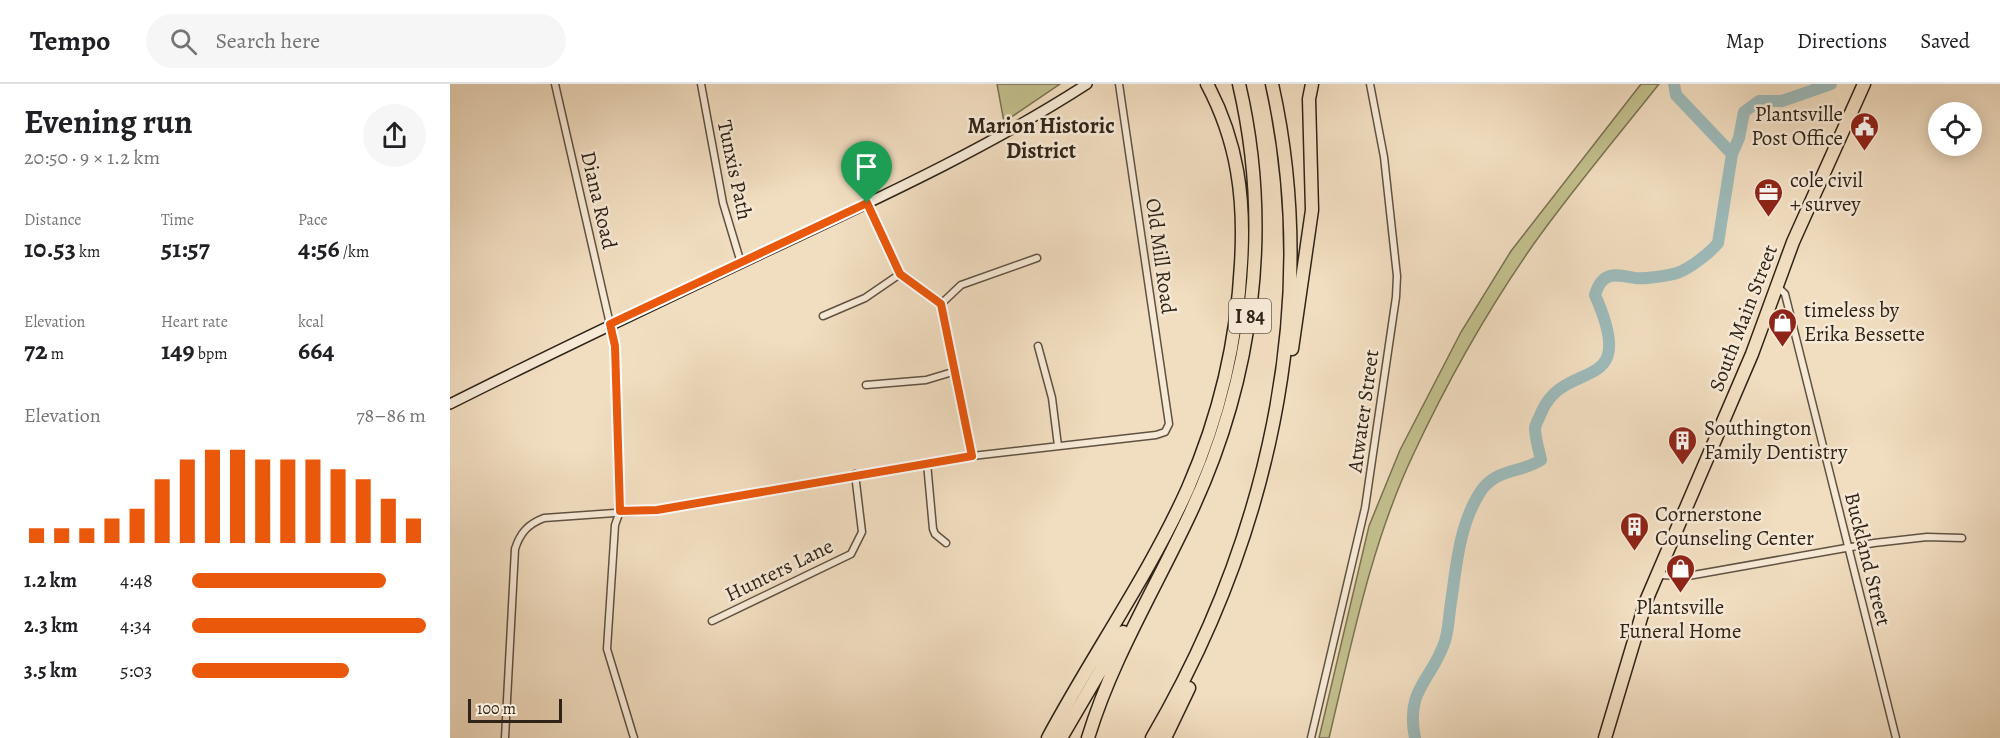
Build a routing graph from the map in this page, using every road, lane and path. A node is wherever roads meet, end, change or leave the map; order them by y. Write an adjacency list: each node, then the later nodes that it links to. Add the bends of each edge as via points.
1 (555, 84): 18 (street, Diana Road)
2 (701, 84): 13 (street, Tunxis Path, via 723,203)
3 (1087, 84): 11 (main road, via 1011,129)
4 (1119, 84): 23 (street, Old Mill Road, via 1169,424 1165,432)
5 (1207, 84): 38 (highway, via 1231,140 1242,201 1240,292 1224,381 1208,436 1177,512)
6 (1239, 84): 29 (highway, I 84, via 1255,201 1250,317 1224,430)
7 (1272, 84): 24 (highway, I 84, via 1288,181 1290,284 1283,364)
8 (1312, 84): 24 (highway, via 1310,225 1285,396)
9 (1370, 84): 43 (street, Atwater Street, via 1382,140 1397,286 1365,508)
10 (1864, 84): 15 (highway, South Main Street)
11 (867, 203): 13 (main road); 14 (street)
12 (1037, 258): 16 (street, via 961,285)
13 (741, 262): 18 (main road)
14 (900, 274): 16 (street); 17 (street, via 865,298)
15 (1777, 285): 32 (street, Buckland Street, via 1785,294); 33 (highway, South Main Street, via 1731,408)
16 (941, 304): 20 (street)
17 (823, 316)
18 (610, 324): 22 (main road); 28 (street, Diana Road, via 615,346)
19 (1038, 346): 23 (street, via 1052,398)
20 (956, 371): 21 (street, via 926,380); 25 (street)
21 (866, 385)
22 (450, 404)
23 (1058, 446): 25 (street)
24 (1267, 455): 34 (highway, I 84)
25 (972, 456): 26 (street)
26 (927, 463): 27 (street); 31 (street, via 934,534)
27 (855, 474): 28 (street, via 657,510); 35 (street, Hunters Lane, via 862,532 851,554)
28 (620, 511): 36 (street, via 544,518 528,526 518,540); 37 (street, Diana Road, via 615,525 607,649)
29 (1178, 537): 39 (highway, I 84); 40 (highway, via 1116,664)
30 (1962, 538): 32 (street, via 1927,537)
31 (946, 543)
32 (1848, 549): 33 (street, via 1688,576); 45 (street, Buckland Street)
33 (1656, 575): 44 (highway, South Main Street)
34 (1226, 588): 41 (highway, I 84, via 1199,651); 42 (highway, via 1207,650)
35 (712, 621)
36 (505, 738)
37 (633, 738)
38 (1048, 738)
39 (1061, 738)
40 (1088, 738)
41 (1152, 738)
42 (1165, 738)
43 (1311, 738)
44 (1605, 738)
45 (1896, 738)

